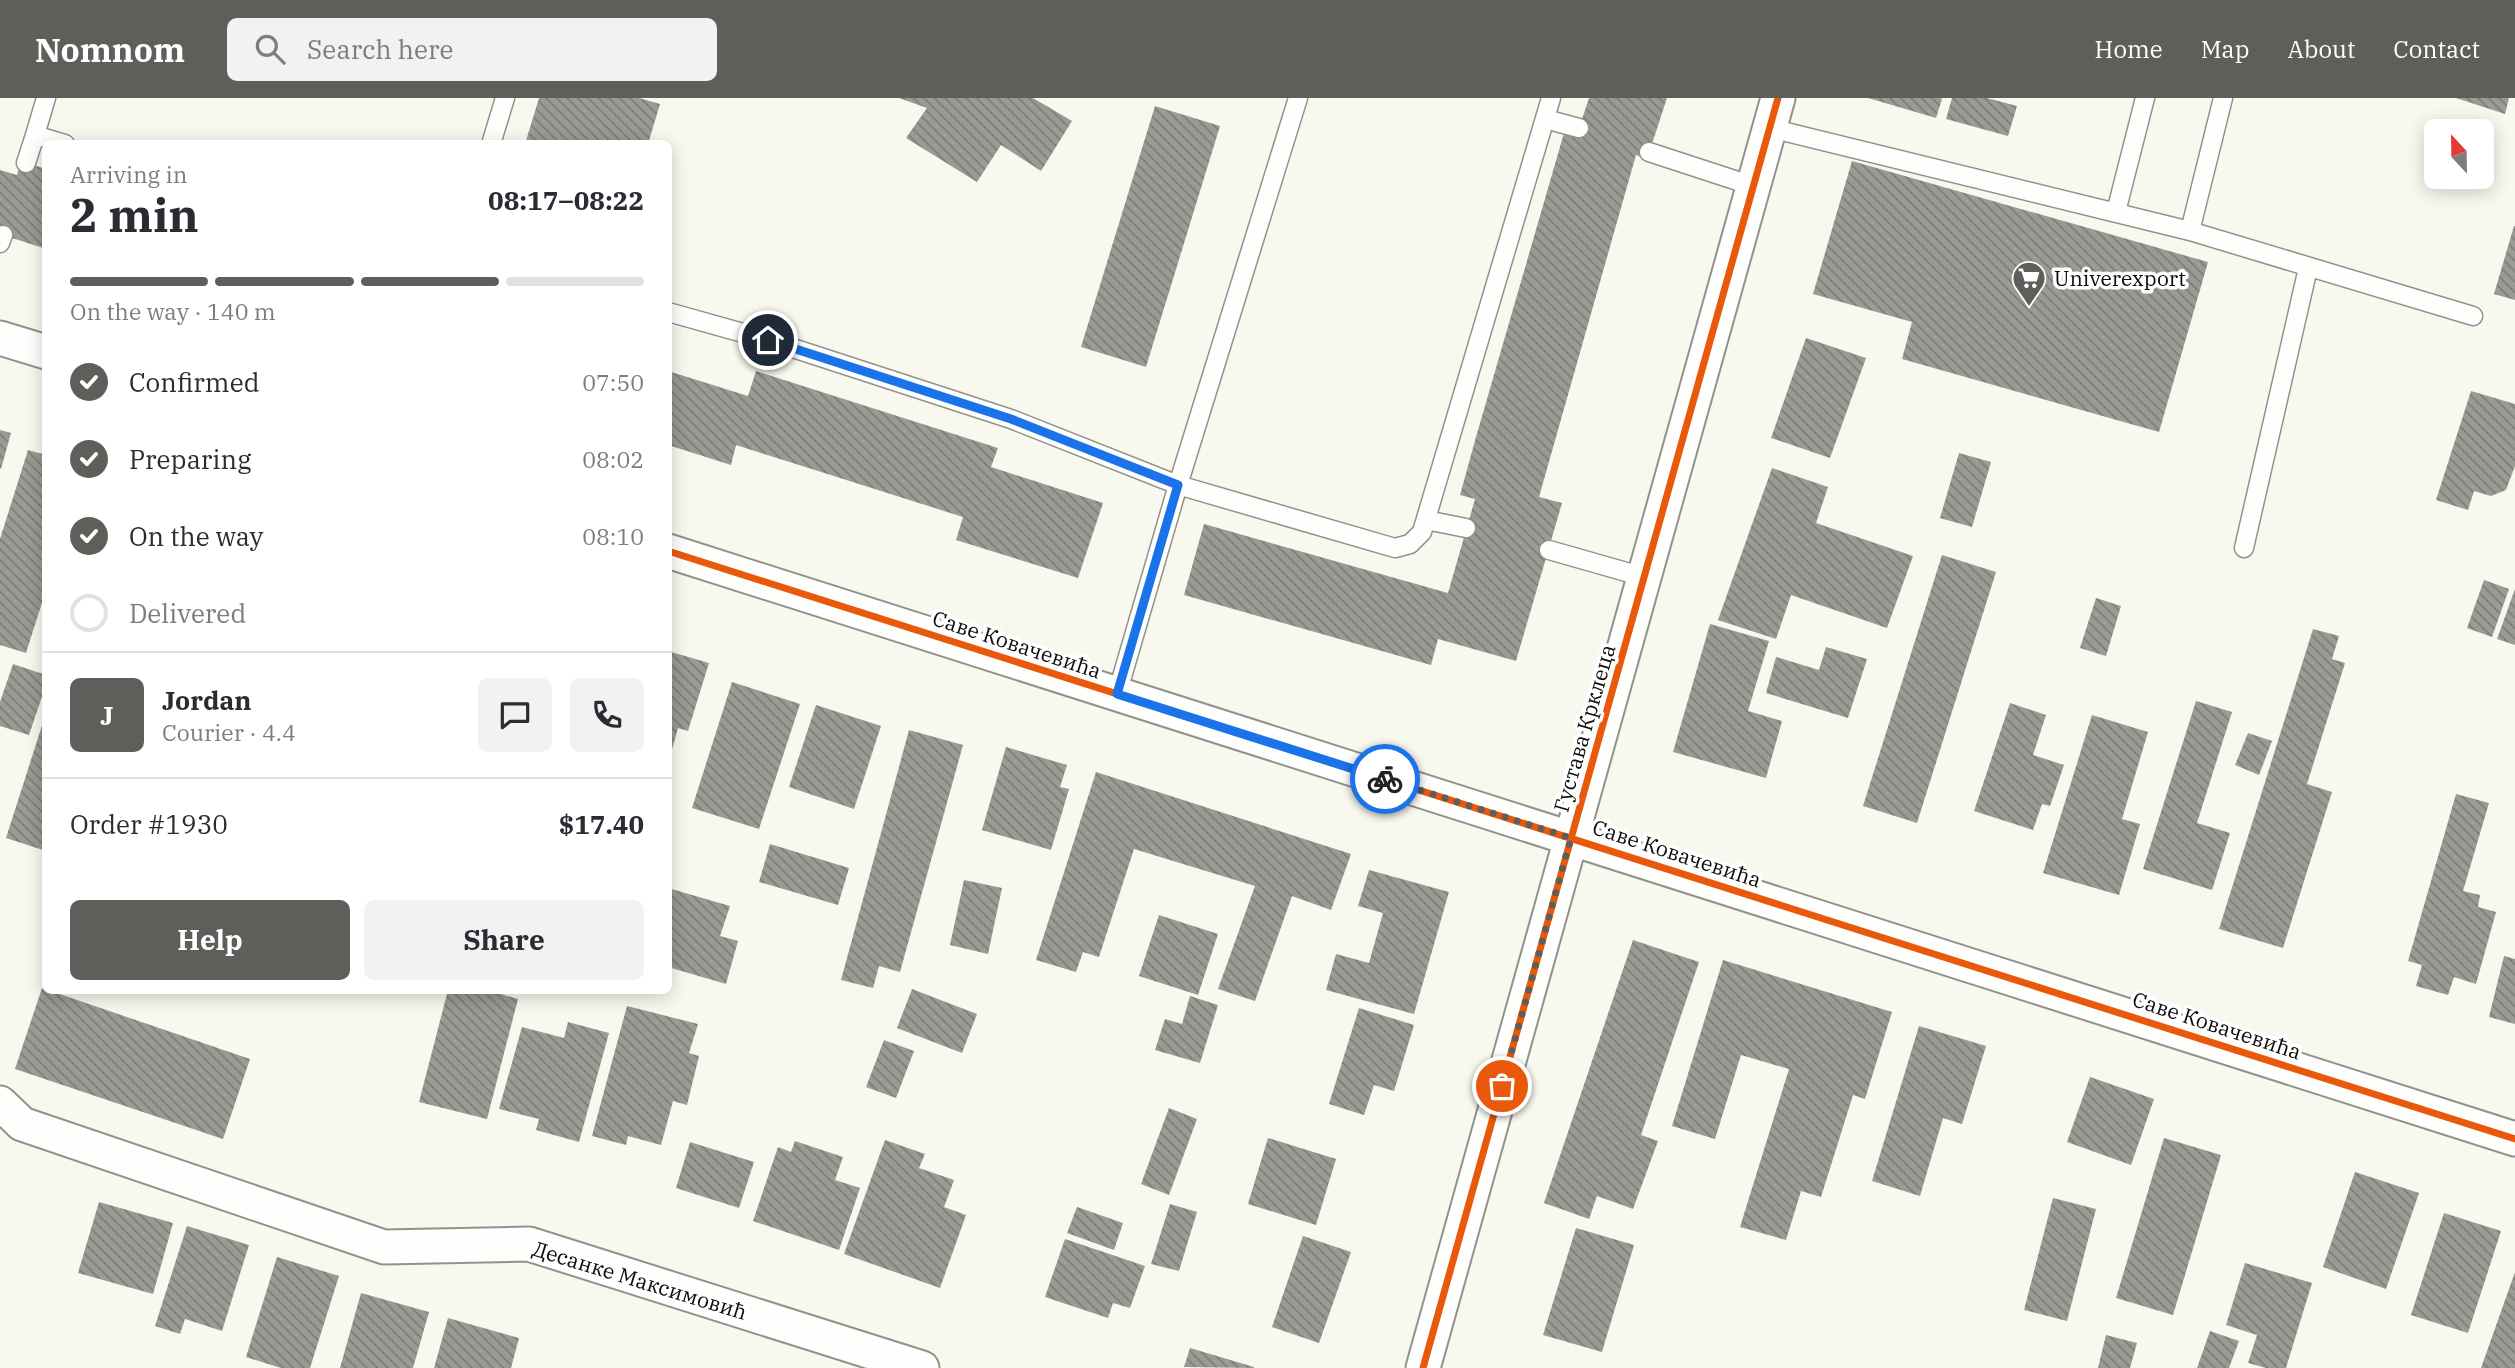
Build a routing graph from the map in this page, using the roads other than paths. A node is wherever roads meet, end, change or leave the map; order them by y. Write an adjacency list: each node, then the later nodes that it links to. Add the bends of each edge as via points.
1 (46, 98): 10 (lane)
2 (505, 98): 12 (lane)
3 (1298, 98): 23 (lane, Саве Ковачевића)
4 (1551, 98): 8 (lane)
5 (2145, 98): 16 (lane)
6 (2223, 98): 17 (lane)
7 (1774, 113): 15 (street, Густава Крклеца); 16 (lane)
8 (1545, 119): 9 (lane); 24 (lane)
9 (1579, 128)
10 (35, 135): 11 (lane); 14 (lane)
11 (52, 140)
12 (492, 140)
13 (1649, 152): 15 (lane)
14 (26, 163)
15 (1753, 186): 29 (street, Густава Крклеца)
16 (2116, 212): 17 (lane)
17 (2190, 231): 18 (lane)
18 (2308, 268): 20 (lane); 26 (lane)
19 (672, 313): 23 (lane, via 1011,419)
20 (2473, 316)
21 (0, 338): 22 (street)
22 (42, 351)
23 (1178, 485): 24 (lane, via 1395,548 1410,544); 30 (lane, Саве Ковачевића)
24 (1426, 520): 25 (lane)
25 (1466, 528)
26 (2244, 548)
27 (1549, 550): 29 (lane)
28 (672, 552): 30 (street, Саве Ковачевића)
29 (1644, 577): 31 (street, Густава Крклеца)
30 (1117, 694): 31 (street, Саве Ковачевића)
31 (1571, 838): 33 (street, Саве Ковачевића); 35 (street, Густава Крклеца)
32 (0, 1103): 34 (street, Десанке Максимовић, via 22,1124 384,1247 529,1244)
33 (2515, 1139)
34 (922, 1368)
35 (1423, 1368)

